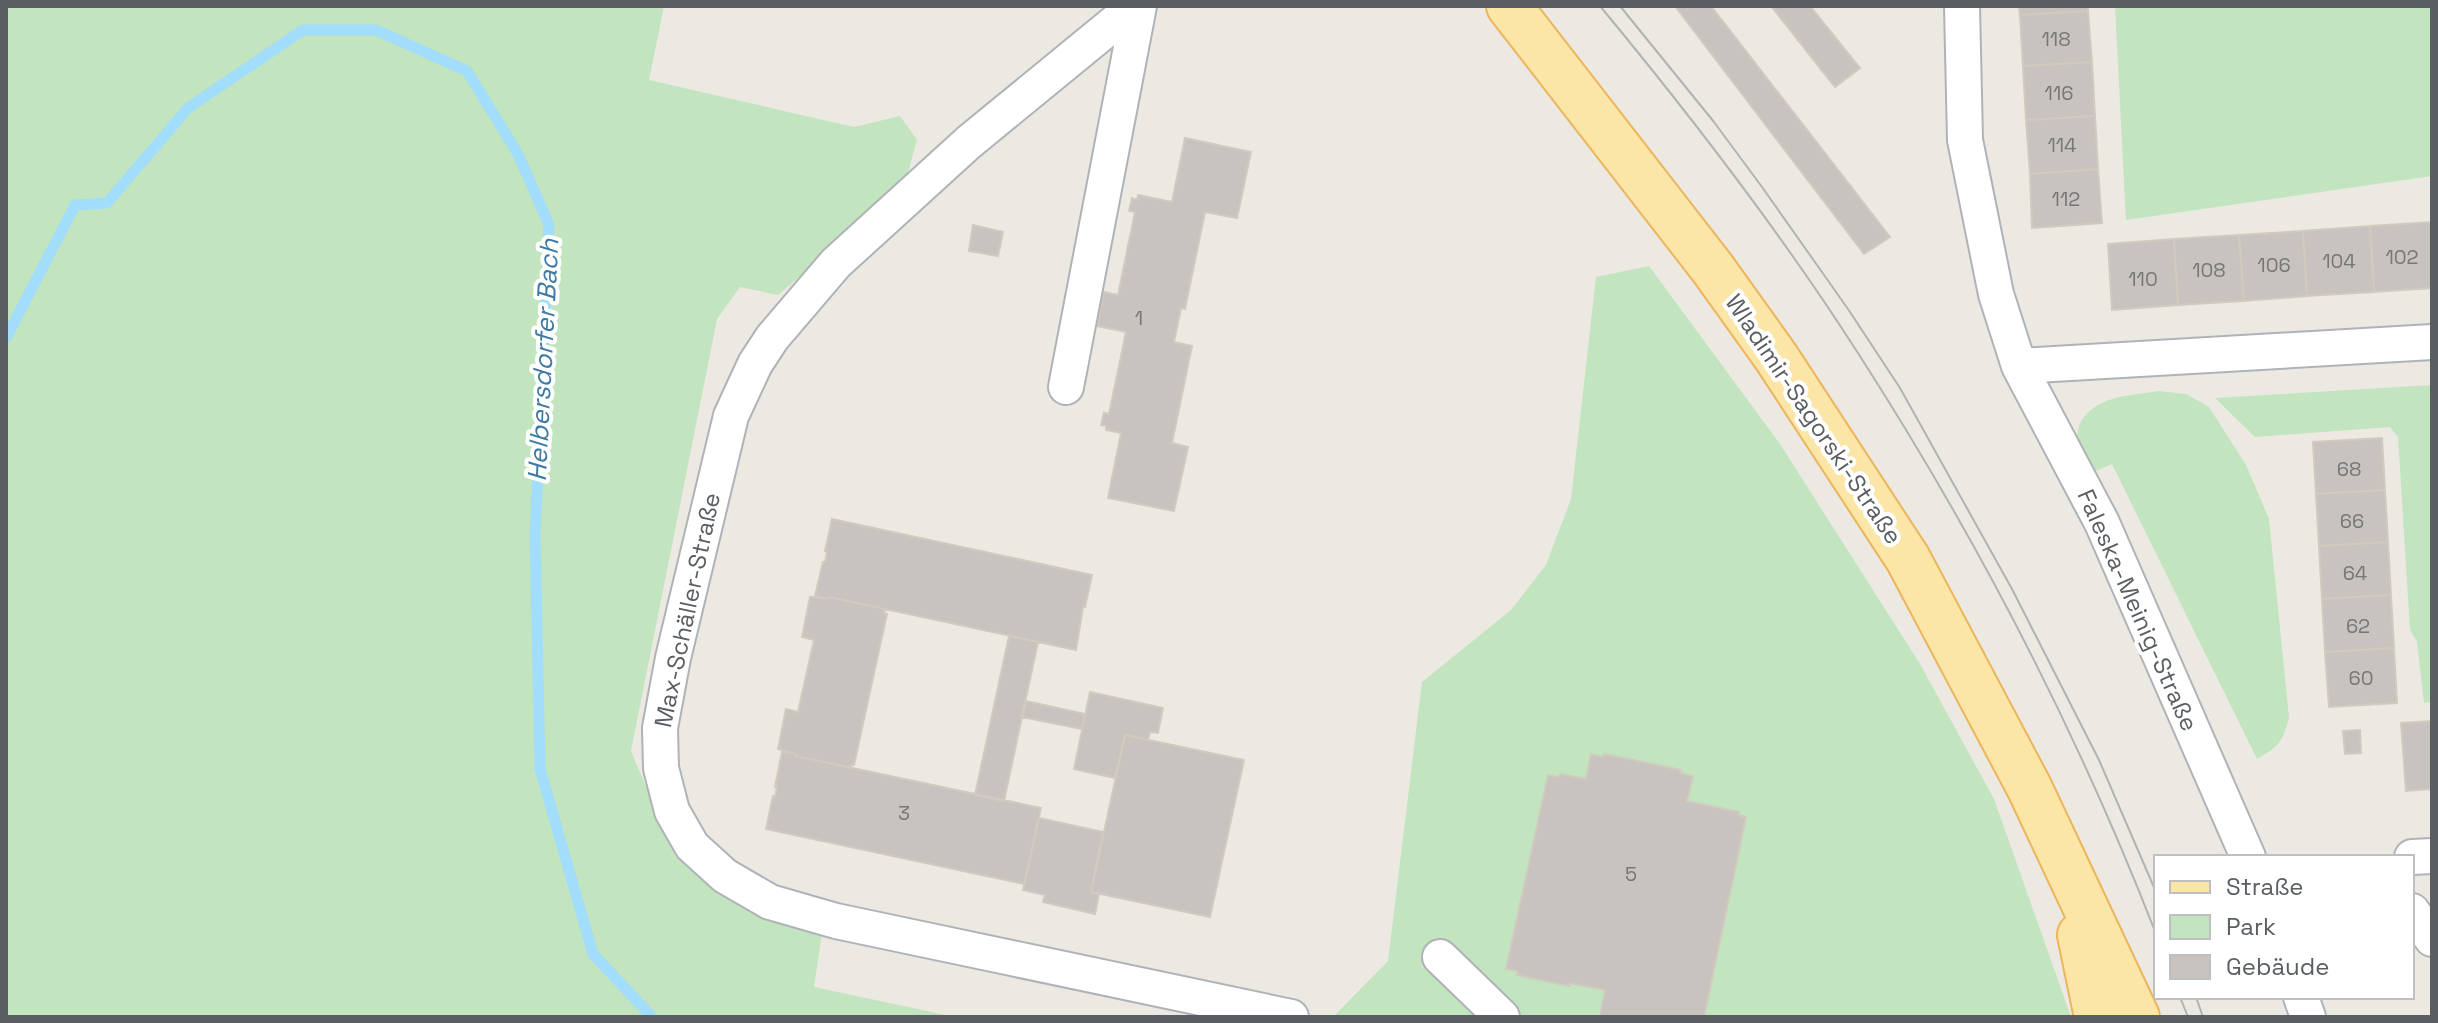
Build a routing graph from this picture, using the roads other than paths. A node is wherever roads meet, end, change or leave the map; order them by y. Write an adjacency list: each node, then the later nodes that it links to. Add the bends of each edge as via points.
1 (1137, 6): 6 (street); 12 (street, Max-Schäller-Straße, via 969,142 836,263 788,316 755,364 731,416 707,509 660,728 661,768 672,811 692,846 725,876 770,902 836,921)
2 (1509, 6): 8 (main road, Wladimir-Sagorski-Straße, via 1713,269 1908,559)
3 (1962, 6): 5 (street, Faleska-Meinig-Straße, via 1965,140 1996,294)
4 (2432, 342): 5 (street)
5 (2019, 366): 7 (street, Faleska-Meinig-Straße, via 2102,523)
6 (1066, 387)
7 (2247, 855)
8 (2066, 866): 14 (main road, Wladimir-Sagorski-Straße); 15 (main road, Wladimir-Sagorski-Straße)
9 (2414, 914): 10 (street)
10 (2432, 939)
11 (1440, 957): 13 (street)
12 (1291, 1017)
13 (1502, 1017)
14 (2097, 1017)
15 (2137, 1017)

